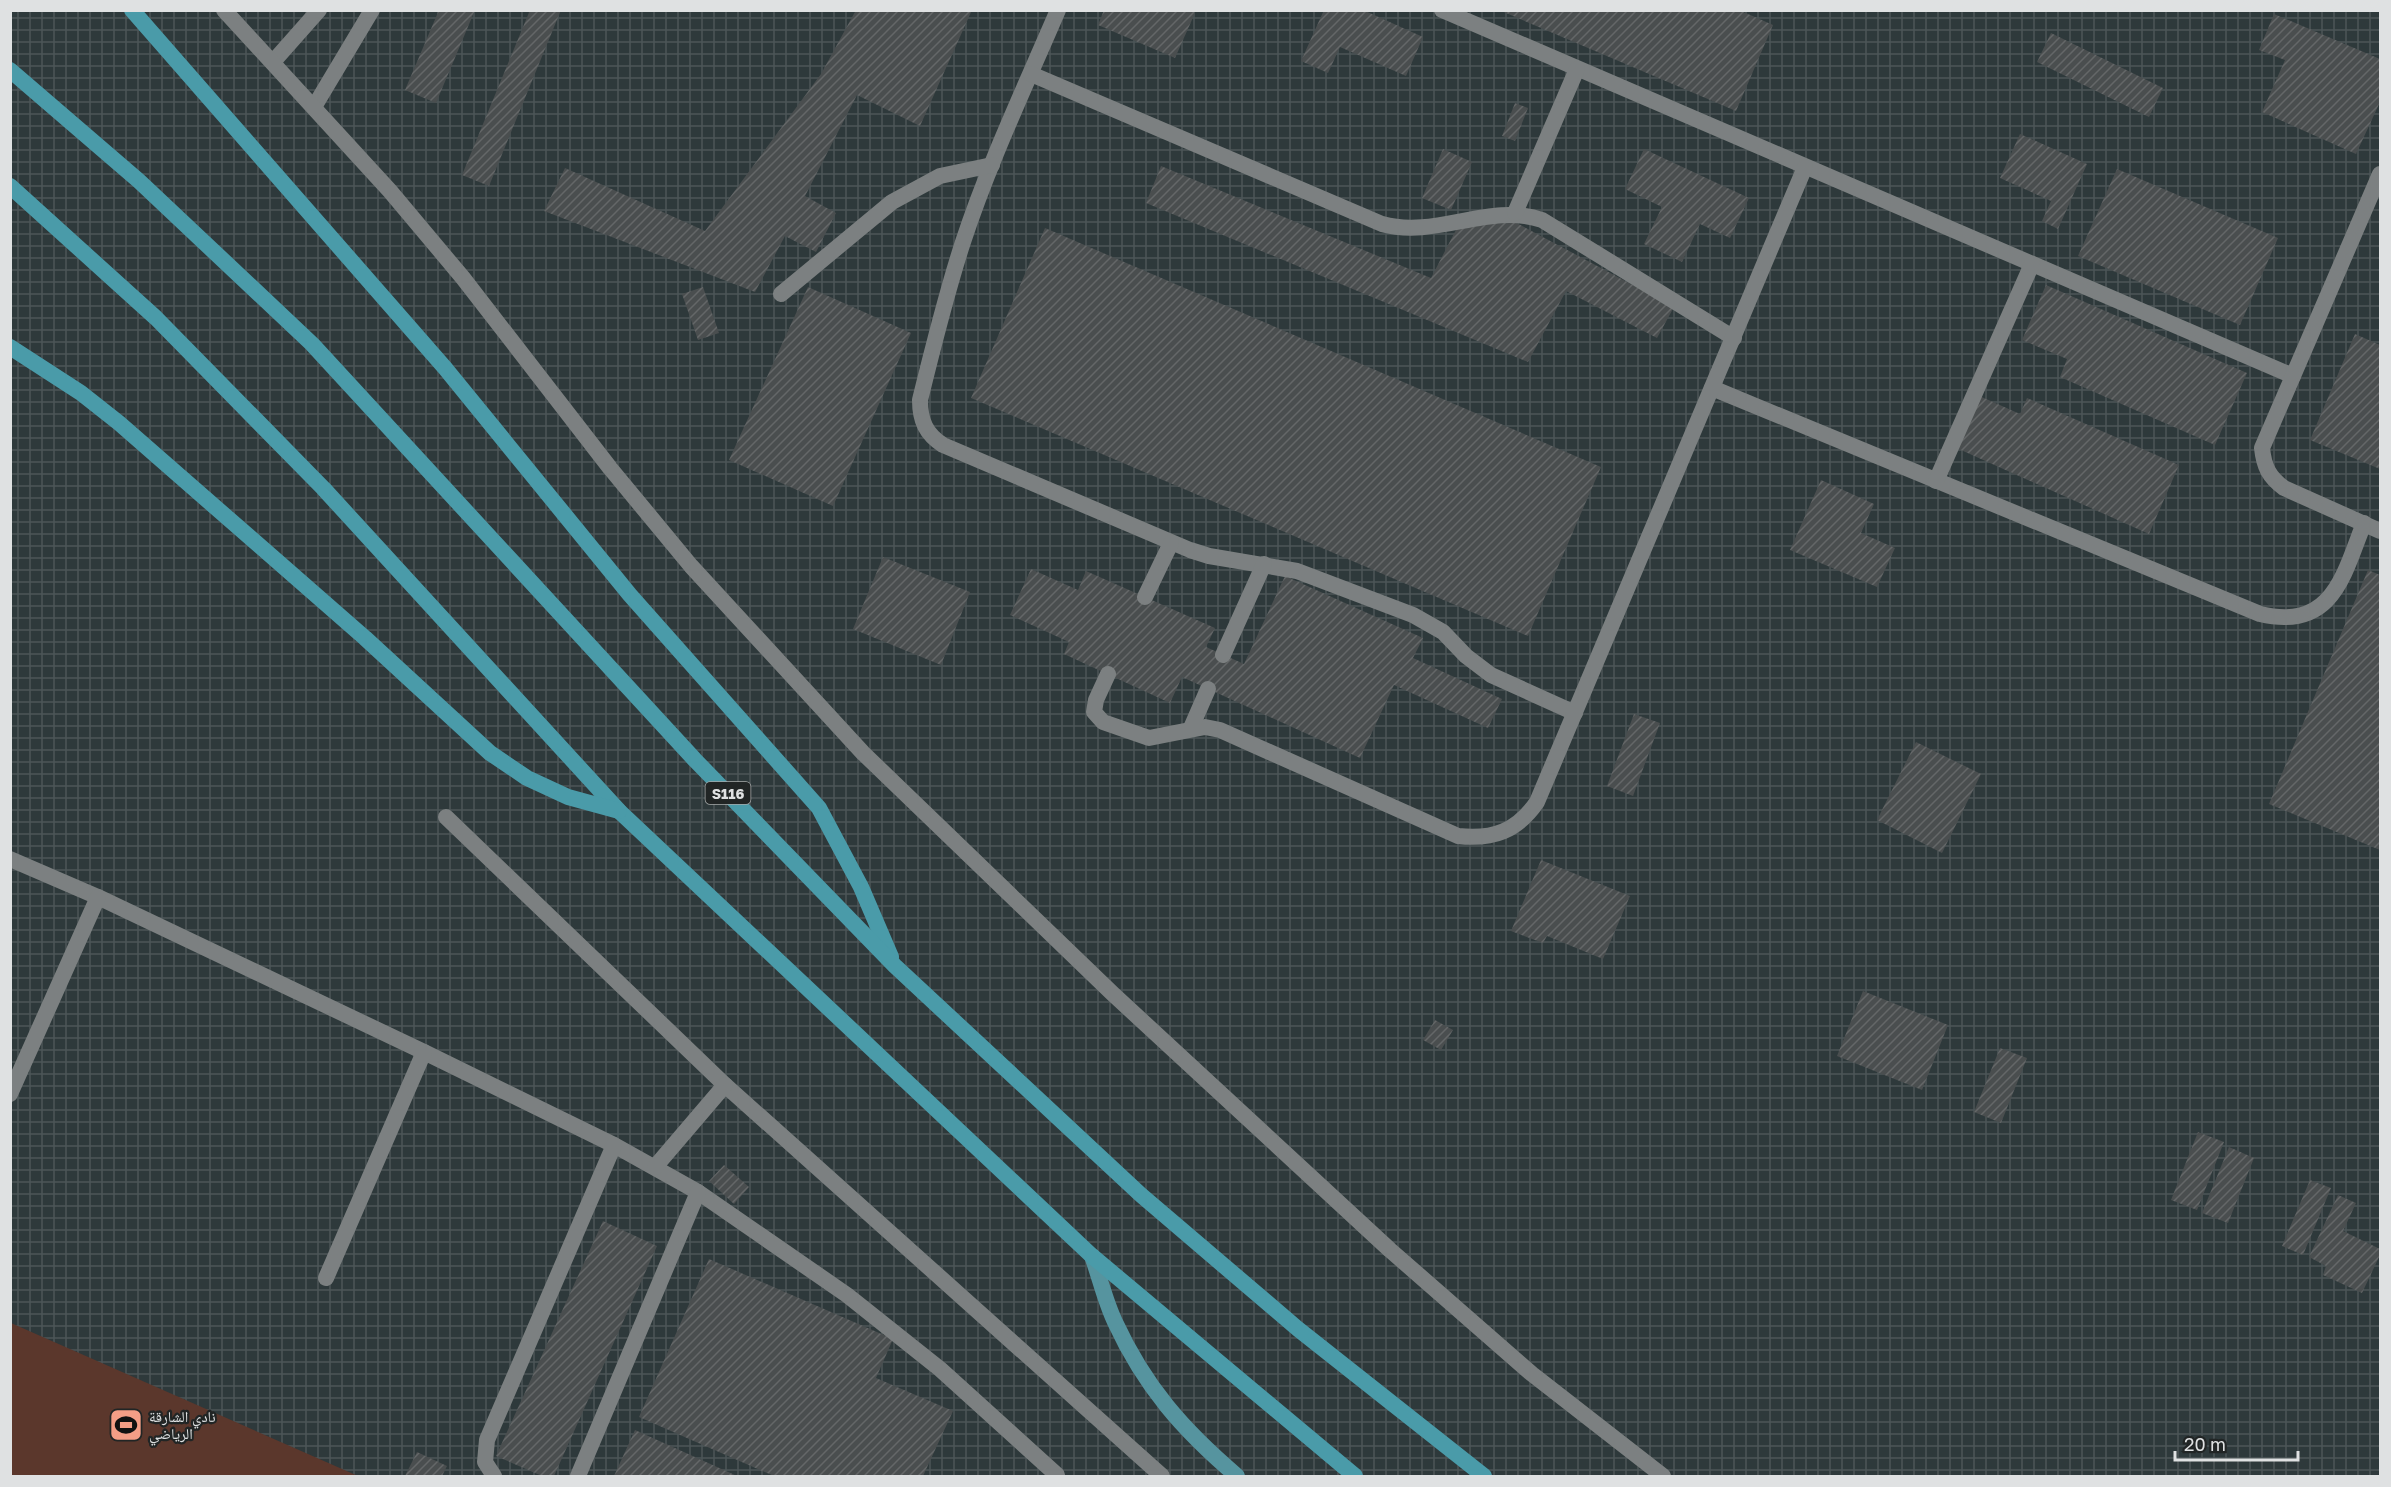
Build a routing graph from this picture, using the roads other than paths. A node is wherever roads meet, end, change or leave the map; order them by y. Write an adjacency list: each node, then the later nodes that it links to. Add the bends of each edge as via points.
1 (132, 10): 39 (highway, via 445,368 630,595 819,808 861,887)
2 (224, 10): 7 (street)
3 (319, 10): 7 (street)
4 (372, 10): 11 (street)
5 (1058, 10): 10 (street)
6 (1442, 10): 8 (street)
7 (273, 62): 11 (street)
8 (1577, 69): 13 (street); 17 (street)
9 (10, 70): 39 (highway, S116, via 139,181 312,344 695,760)
10 (1031, 74): 12 (street); 17 (street, via 1382,224 1427,229)
11 (314, 107): 55 (street, via 463,278 691,566 863,753 1121,1002 1381,1242 1532,1374)
12 (992, 165): 19 (street, via 940,176 892,202); 27 (street, via 940,321 920,400 924,426 943,445)
13 (1805, 167): 18 (street); 20 (street)
14 (2380, 174): 16 (street)
15 (10, 186): 35 (highway, via 156,318 322,488)
16 (2377, 192): 22 (street)
17 (1515, 213): 20 (street, via 1555,227)
18 (2032, 264): 22 (street); 24 (street)
19 (781, 294)
20 (1734, 338): 23 (street)
21 (10, 346): 35 (highway, via 119,423 490,753 527,778 568,797)
22 (2293, 376): 25 (street, via 2262,448 2264,464 2271,478 2284,488)
23 (1712, 388): 24 (street); 33 (street)
24 (1936, 481): 25 (street, via 2280,619 2318,609 2332,596)
25 (2364, 523): 26 (street)
26 (2380, 531)
27 (1171, 543): 28 (street, via 1209,556); 29 (street)
28 (1264, 564): 30 (street); 33 (street, via 1319,578 1429,622 1491,675)
29 (1145, 597)
30 (1223, 655)
31 (1108, 674): 34 (street, via 1093,706 1103,722 1149,738)
32 (1208, 689): 34 (street)
33 (1575, 712): 34 (street, via 1527,817 1512,829 1477,838 1458,836 1220,730)
34 (1191, 728)
35 (620, 811): 46 (highway)
36 (446, 817): 41 (street)
37 (10, 859): 38 (street)
38 (98, 897): 40 (street); 42 (street)
39 (895, 966): 54 (highway, S116, via 1141,1195 1298,1329)
40 (424, 1052): 43 (street); 47 (street)
41 (725, 1085): 44 (street); 51 (street)
42 (10, 1094)
43 (614, 1145): 44 (street); 49 (street, via 487,1440 485,1462)
44 (655, 1167): 45 (street)
45 (698, 1192): 48 (street, via 940,1369); 50 (street)
46 (1092, 1256): 52 (main road, via 1114,1321 1150,1385 1178,1422); 53 (highway)
47 (326, 1278)
48 (1057, 1475)
49 (494, 1476)
50 (578, 1476)
51 (1162, 1476)
52 (1237, 1476)
53 (1355, 1476)
54 (1484, 1476)
55 (1663, 1476)

